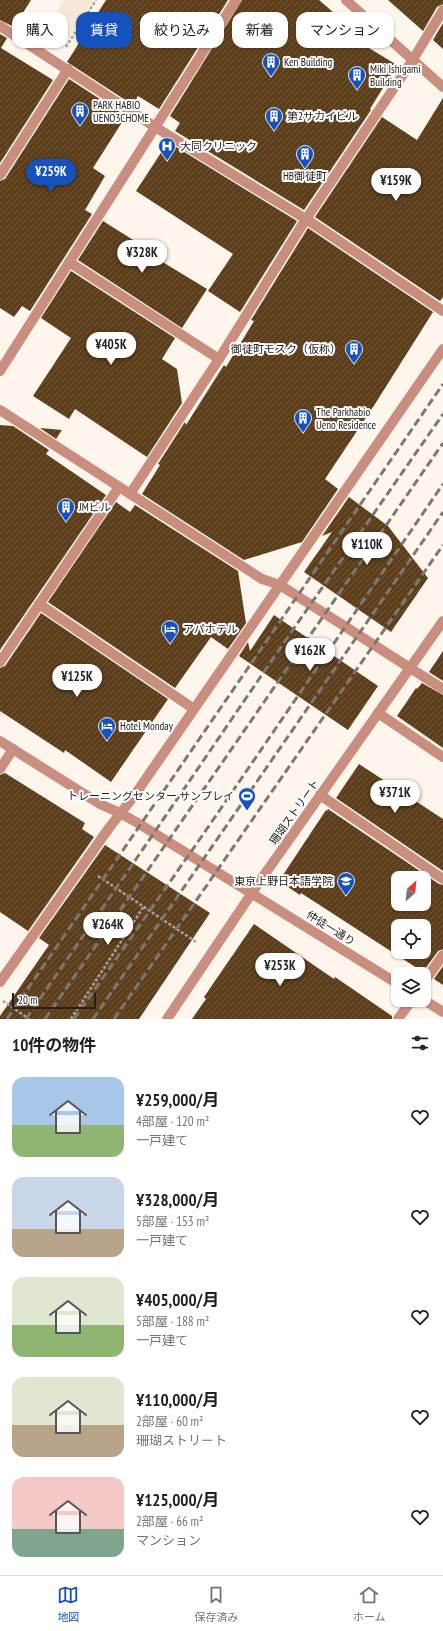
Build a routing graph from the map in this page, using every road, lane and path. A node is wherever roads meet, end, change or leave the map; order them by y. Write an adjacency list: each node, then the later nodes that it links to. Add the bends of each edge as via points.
1 (96, 0): 7 (path)
2 (236, 0): 10 (street)
3 (346, 0): 6 (street)
4 (443, 10): 6 (street)
5 (0, 26): 7 (street)
6 (412, 61): 9 (street); 12 (street)
7 (57, 62): 8 (street)
8 (68, 69): 10 (street); 11 (street)
9 (443, 88)
10 (155, 127): 12 (street); 13 (street)
11 (0, 175)
12 (306, 220): 14 (street); 16 (street)
13 (68, 262): 16 (street); 17 (street)
14 (443, 310)
15 (443, 349): 21 (street)
16 (219, 359): 20 (street)
17 (0, 371)
18 (0, 410): 19 (street)
19 (119, 487): 20 (street); 22 (street)
20 (130, 494): 21 (street, via 262,579)
21 (280, 585): 25 (street); 27 (street)
22 (39, 604): 24 (street); 27 (street)
23 (443, 621): 25 (street, 珊瑚ストリート)
24 (0, 662)
25 (410, 668): 26 (street); 28 (street, 珊瑚ストリート)
26 (443, 689)
27 (194, 708): 34 (street)
28 (378, 713): 31 (street); 33 (street, 珊瑚ストリート)
29 (0, 741): 30 (street, 仲徒一通り)
30 (13, 749): 32 (street); 34 (street, 仲徒一通り, via 100,804)
31 (443, 757)
32 (0, 769)
33 (320, 795): 36 (street); 37 (street, 珊瑚ストリート)
34 (120, 813): 37 (street, 仲徒一通り); 43 (street)
35 (98, 876): 38 (path)
36 (443, 879)
37 (252, 893): 39 (street, 珊瑚ストリート); 42 (street, 仲徒一通り)
38 (144, 906): 39 (path); 49 (path)
39 (212, 952): 50 (street, 珊瑚ストリート)
40 (443, 955): 41 (street)
41 (431, 972)
42 (391, 980)
43 (0, 982)
44 (0, 999): 48 (path)
45 (431, 1004): 47 (street)
46 (407, 1007): 51 (street)
47 (443, 1012)
48 (30, 1019)
49 (71, 1019)
50 (167, 1019)
51 (398, 1019)

